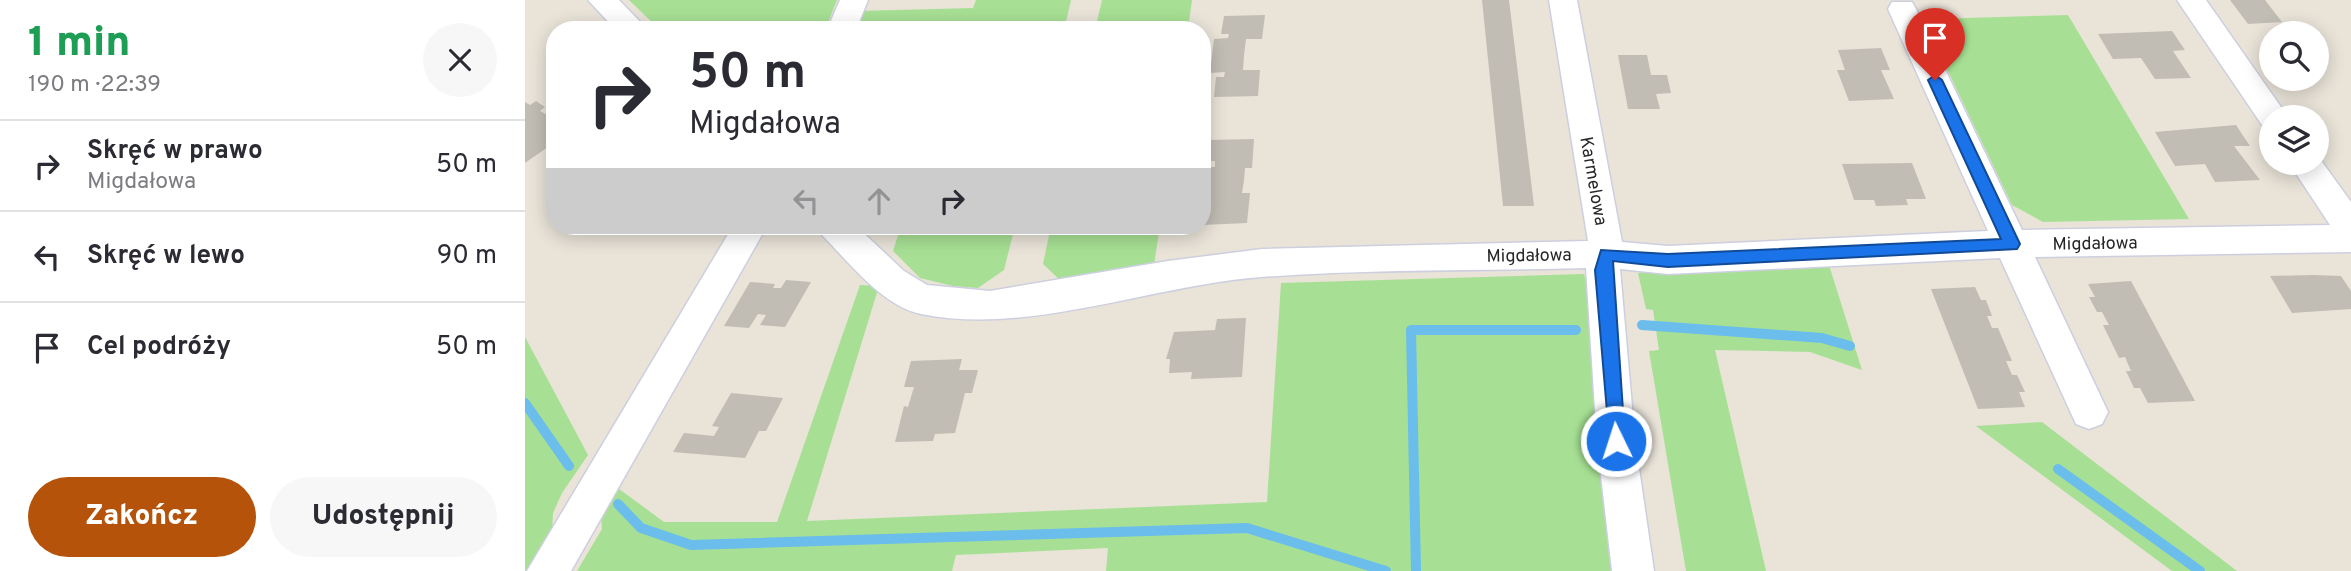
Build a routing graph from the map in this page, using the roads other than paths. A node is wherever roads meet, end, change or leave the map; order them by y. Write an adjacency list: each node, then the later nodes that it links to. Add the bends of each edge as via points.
1 (602, 0): 6 (street)
2 (854, 0): 7 (street)
3 (1563, 0): 15 (street, Karmelowa)
4 (2191, 0): 8 (street)
5 (1902, 9): 14 (street)
6 (624, 21)
7 (845, 21)
8 (2265, 105)
9 (2313, 175): 10 (street)
10 (2351, 228)
11 (745, 235): 17 (street)
12 (843, 235): 15 (street, Migdałowa, via 892,281 920,299 990,306 1262,263)
13 (2351, 238): 14 (street, Migdałowa)
14 (2012, 244): 15 (street, Migdałowa, via 1668,260); 16 (street)
15 (1607, 254): 18 (street, Karmelowa, via 1603,270 1616,441)
16 (2089, 412)
17 (548, 571)
18 (1633, 571)

